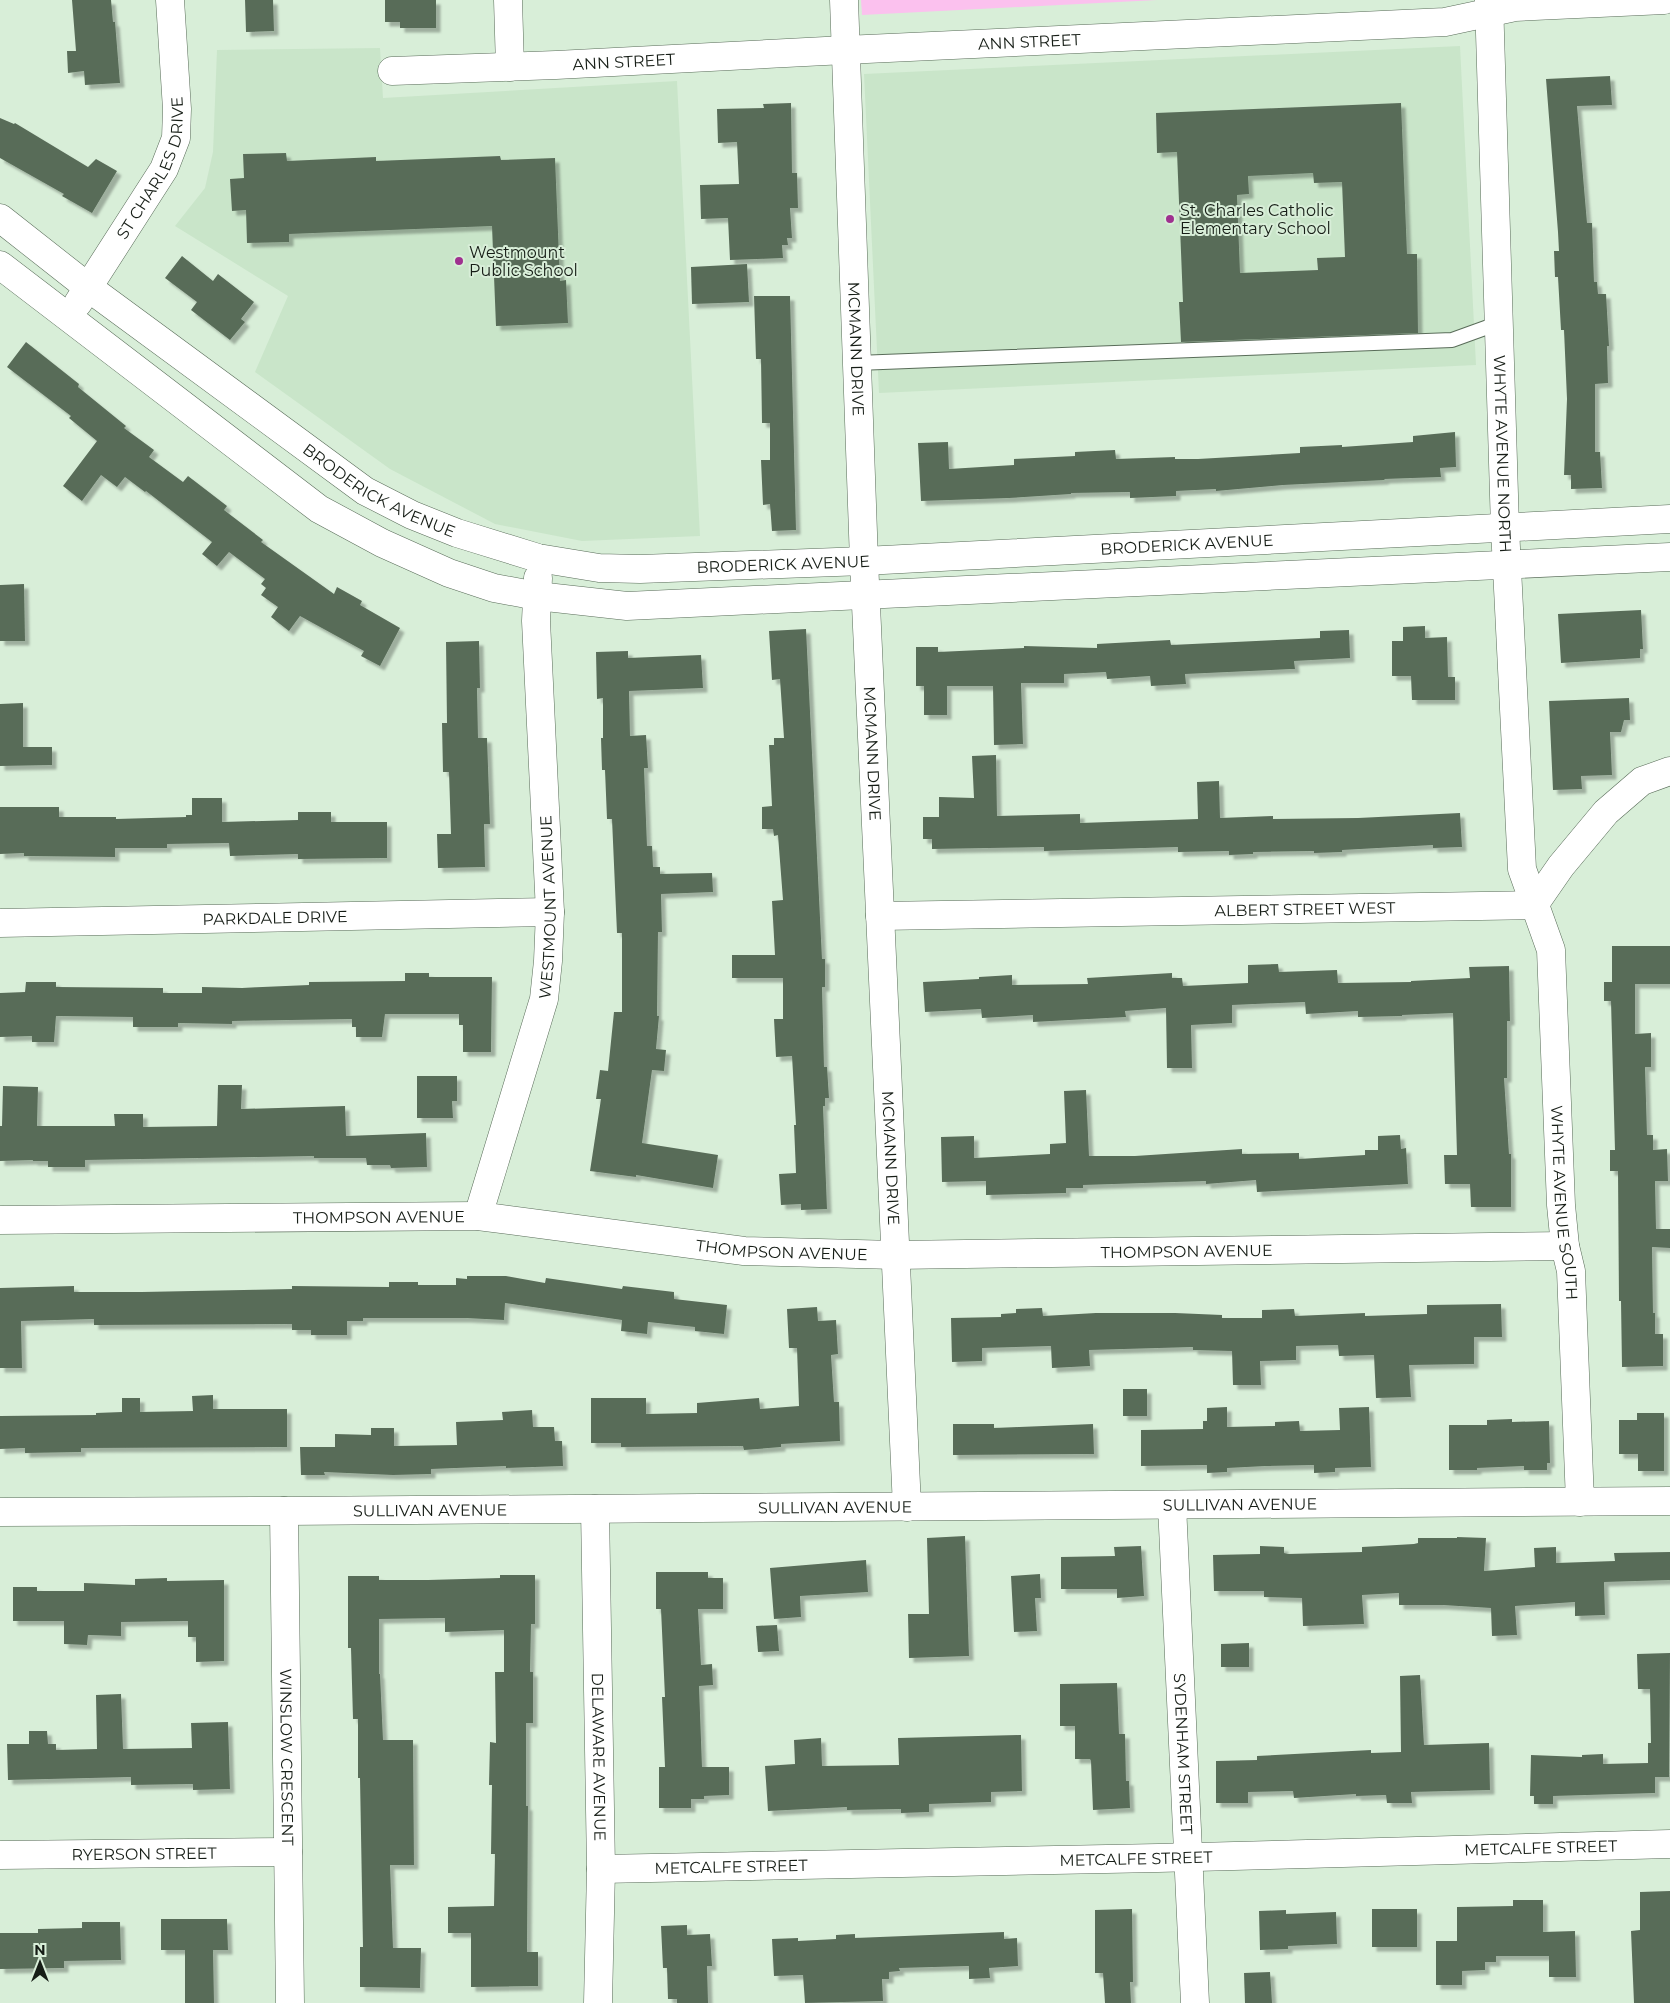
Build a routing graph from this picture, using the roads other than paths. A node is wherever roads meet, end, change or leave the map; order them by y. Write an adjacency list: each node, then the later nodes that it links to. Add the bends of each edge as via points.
1 (170, 0): 11 (street, ST CHARLES DRIVE, via 176,138 164,169)
2 (508, 0): 7 (street)
3 (844, 0): 6 (street, MCMANN DRIVE)
4 (1664, 0): 5 (street, ANN STREET)
5 (1490, 6): 6 (street, ANN STREET, via 1445,22); 13 (street, WHYTE AVENUE NORTH)
6 (845, 50): 7 (street, ANN STREET); 14 (street, MCMANN DRIVE)
7 (510, 68): 8 (street, ANN STREET)
8 (392, 71)
9 (0, 218): 11 (street, BRODERICK AVENUE)
10 (0, 265): 12 (street)
11 (89, 288): 12 (street, ST CHARLES DRIVE); 18 (street, BRODERICK AVENUE, via 364,492 457,533)
12 (67, 317): 22 (street, via 319,509 382,543 448,572 494,588)
13 (1499, 323): 14 (lane, via 1452,340); 16 (street, WHYTE AVENUE NORTH)
14 (857, 363): 19 (street, MCMANN DRIVE)
15 (1670, 519): 16 (street, BRODERICK AVENUE)
16 (1505, 528): 19 (street, BRODERICK AVENUE); 20 (street, WHYTE AVENUE NORTH)
17 (1670, 557): 20 (street)
18 (538, 558): 19 (street, BRODERICK AVENUE, via 600,568 640,569); 22 (street, WESTMOUNT AVENUE)
19 (864, 561): 21 (street, MCMANN DRIVE)
20 (1507, 565): 21 (street); 24 (street, WHYTE AVENUE NORTH, via 1522,869)
21 (866, 595): 22 (street, via 627,606); 26 (street, MCMANN DRIVE)
22 (538, 596): 25 (street, WESTMOUNT AVENUE, via 536,621)
23 (1670, 772): 24 (street, via 1642,781 1606,812 1561,866)
24 (1534, 905): 26 (street, ALBERT STREET WEST); 30 (street, WHYTE AVENUE SOUTH, via 1551,950)
25 (550, 912): 27 (street, PARKDALE DRIVE); 28 (street, WESTMOUNT AVENUE, via 544,999)
26 (880, 916): 31 (street, MCMANN DRIVE)
27 (0, 923)
28 (478, 1216): 29 (street, THOMPSON AVENUE); 31 (street, THOMPSON AVENUE, via 744,1251)
29 (0, 1220)
30 (1565, 1246): 31 (street, THOMPSON AVENUE); 33 (street, WHYTE AVENUE SOUTH, via 1570,1271)
31 (895, 1255): 35 (street, MCMANN DRIVE)
32 (1670, 1501): 33 (street, SULLIVAN AVENUE)
33 (1580, 1502): 34 (street, SULLIVAN AVENUE)
34 (1172, 1505): 35 (street, SULLIVAN AVENUE); 42 (street, SYDENHAM STREET)
35 (907, 1507): 36 (street, SULLIVAN AVENUE)
36 (595, 1509): 38 (street, SULLIVAN AVENUE); 43 (street, DELAWARE AVENUE)
37 (0, 1512): 38 (street, SULLIVAN AVENUE)
38 (284, 1512): 40 (street, WINSLOW CRESCENT)
39 (1670, 1844): 42 (street, METCALFE STREET)
40 (288, 1852): 41 (street, RYERSON STREET); 44 (street, WINSLOW CRESCENT)
41 (0, 1855)
42 (1190, 1857): 43 (street, METCALFE STREET); 46 (street, SYDENHAM STREET)
43 (601, 1869): 45 (street, DELAWARE AVENUE)
44 (290, 2003)
45 (598, 2003)
46 (1195, 2003)

